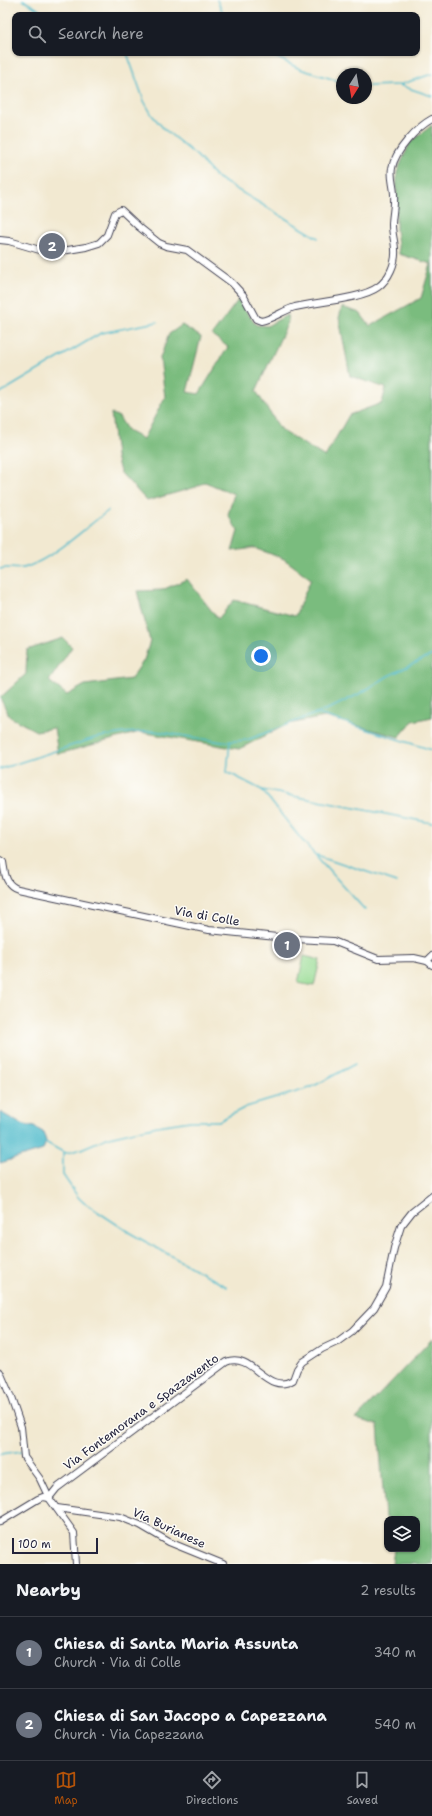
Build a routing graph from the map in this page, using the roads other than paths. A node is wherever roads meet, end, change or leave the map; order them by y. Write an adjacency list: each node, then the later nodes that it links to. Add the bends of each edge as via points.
1 (432, 119): 2 (street, via 406,142 392,168 392,226 395,250 393,263 386,279 376,288 358,295 295,307 261,320 256,319 243,295 232,283 187,250 159,243 121,210 115,213 107,235 99,243 86,247 50,253)
2 (0, 240)
3 (0, 860): 5 (street, Via di Colle, via 3,862 8,882 18,889 209,930 333,941 373,958 414,958)
4 (432, 956): 5 (street)
5 (427, 961): 6 (street)
6 (432, 966)
7 (432, 1196): 9 (street, Via Fontemorana e Spazzavento, via 412,1212 401,1226 386,1287 374,1308 352,1331 302,1362 292,1380 273,1382 245,1362 226,1362 57,1488)
8 (0, 1372): 9 (street, via 21,1427 24,1457 40,1479)
9 (49, 1498): 10 (street); 11 (street, via 38,1499)
10 (57, 1508): 12 (street, via 74,1533); 13 (street, Via Burianese, via 120,1517 169,1542)
11 (0, 1522)
12 (76, 1564)
13 (224, 1564)

